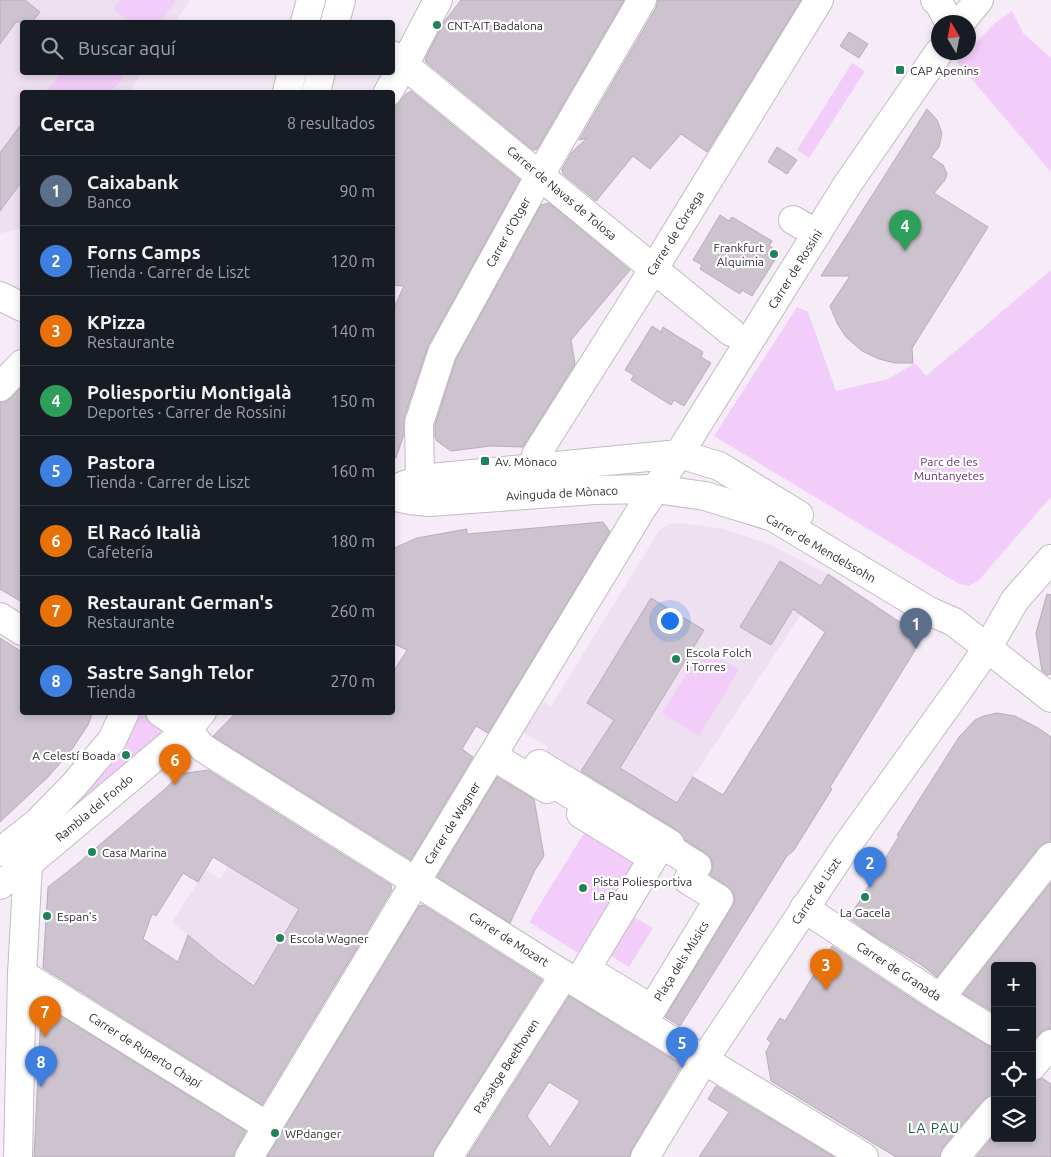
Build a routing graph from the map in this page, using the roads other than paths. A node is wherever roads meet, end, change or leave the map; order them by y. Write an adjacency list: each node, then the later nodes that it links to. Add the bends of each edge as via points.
1 (311, 0): 9 (street)
2 (438, 0): 10 (street)
3 (642, 0): 18 (street, Carrer d'Otger)
4 (819, 0): 21 (street, Carrer de Còrsega)
5 (934, 0): 7 (street)
6 (980, 0): 8 (street)
7 (945, 15)
8 (967, 15)
9 (306, 20)
10 (398, 60): 18 (street, Carrer de Navas de Tolosa)
11 (933, 60): 20 (street, Carrer de Rossini)
12 (291, 75): 15 (street)
13 (320, 75): 16 (street)
14 (393, 75): 17 (street)
15 (288, 90)
16 (316, 90)
17 (389, 90)
18 (540, 175): 21 (street, Carrer de Navas de Tolosa); 29 (street, Carrer d'Otger, via 442,353 418,423)
19 (793, 220): 20 (street)
20 (817, 234): 27 (street, Carrer de Rossini)
21 (653, 270): 24 (street, Carrer de Navas de Tolosa); 28 (street, Carrer de Còrsega, via 536,454)
22 (0, 296): 23 (street)
23 (20, 306)
24 (731, 332)
25 (20, 366): 26 (street)
26 (0, 387)
27 (679, 454): 28 (street, Avinguda de Mònaco); 31 (street, Carrer de Rossini); 36 (street, Carrer de Mendelssohn, via 719,466 790,509 936,603)
28 (536, 467): 29 (street, Avinguda de Mònaco); 33 (street, Avinguda de Mònaco, via 523,482 484,487)
29 (420, 478): 30 (street, Avinguda de Mònaco)
30 (395, 489)
31 (656, 489): 33 (street, Avinguda de Mònaco); 36 (street, Carrer de Mendelssohn, via 705,496 773,517 929,611); 43 (street, Carrer de Wagner)
32 (395, 497): 33 (street, Avinguda de Mònaco, via 430,502)
33 (468, 498)
34 (1051, 559): 38 (street, Carrer de Liszt, via 1015,600)
35 (0, 617): 37 (street)
36 (950, 619): 38 (street, Carrer de Mendelssohn)
37 (20, 630)
38 (988, 647): 39 (street, Carrer de Mendelssohn); 51 (street, Carrer de Liszt)
39 (1051, 698)
40 (123, 715): 46 (street, Rambla del Fondo, via 112,740 74,785 38,822)
41 (171, 715): 42 (street, Carrer de Mozart)
42 (194, 721): 48 (street, Rambla del Fondo); 49 (street, Carrer de Mozart, via 203,748)
43 (493, 756): 44 (street); 49 (street, Carrer de Wagner)
44 (578, 808)
45 (670, 844): 45 (street, Plaça dels Músics, via 539,764 534,772 587,804 581,814 653,858 586,969 652,1009 719,899 688,880 697,866 668,848)
46 (0, 852)
47 (1051, 857): 54 (street)
48 (28, 864): 50 (street, Rambla del Fondo); 52 (street)
49 (416, 882): 53 (street, Carrer de Mozart); 58 (street, Carrer de Wagner)
50 (0, 885)
51 (804, 908): 54 (street, Carrer de Granada); 56 (street, Carrer de Liszt)
52 (22, 974): 58 (street, Carrer de Ruperto Chapí); 60 (street)
53 (564, 975): 56 (street, Carrer de Mozart); 62 (street, Passatge Beethoven)
54 (940, 998): 55 (street, Carrer de Granada)
55 (991, 1030)
56 (704, 1060): 59 (street, Carrer de Mozart); 63 (street, Carrer de Liszt)
57 (991, 1115): 64 (street)
58 (267, 1126): 61 (street, Carrer de Wagner)
59 (851, 1154)
60 (18, 1157)
61 (249, 1157)
62 (448, 1157)
63 (645, 1157)
64 (955, 1157)

